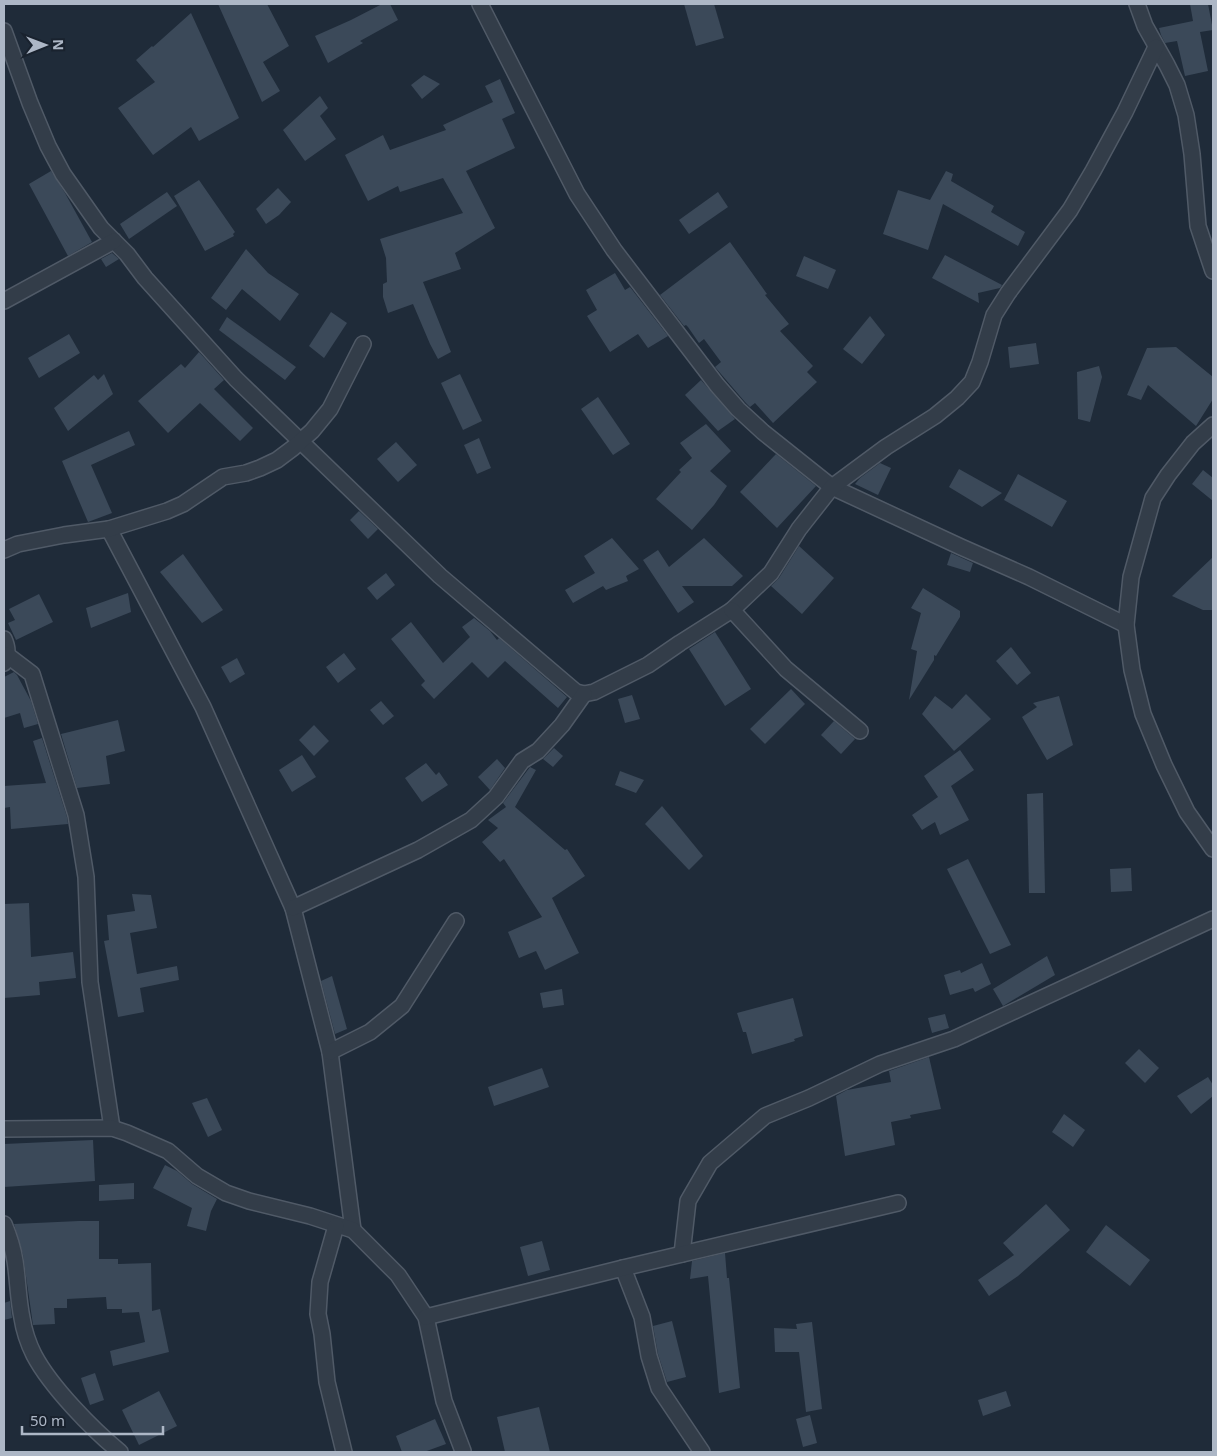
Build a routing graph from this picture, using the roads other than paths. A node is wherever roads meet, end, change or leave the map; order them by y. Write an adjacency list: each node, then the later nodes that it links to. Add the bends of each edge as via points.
1 (480, 4): 11 (street, via 577,194 614,250 716,385 738,409)
2 (1137, 4): 4 (street)
3 (4, 32): 5 (street, via 62,174 100,228)
4 (1156, 47): 6 (street, via 1177,85 1186,115 1198,226); 11 (street, via 1125,112 1070,210 994,315 972,382 935,416 886,446)
5 (114, 241): 7 (street); 10 (street, via 236,378)
6 (1213, 271)
7 (4, 301)
8 (363, 344): 10 (street, via 330,409)
9 (1213, 425): 15 (street, via 1193,443 1154,498 1130,577)
10 (302, 440): 12 (street, via 277,460 246,473 223,477 168,511); 18 (street, via 440,576 576,692)
11 (832, 486): 14 (street, via 771,573); 15 (street)
12 (109, 529): 13 (street, via 18,544); 21 (street, via 203,707)
13 (4, 550)
14 (732, 610): 18 (street, via 648,665); 19 (street, via 786,669)
15 (1126, 625): 20 (street, via 1132,670 1143,714 1187,812)
16 (4, 639): 17 (street)
17 (6, 659): 25 (street, via 32,674 76,815 86,876 90,982)
18 (584, 694): 21 (street, via 562,725 538,751 522,760 496,797 471,820 418,850)
19 (860, 731)
20 (1213, 849)
21 (293, 908): 24 (street)
22 (1213, 919): 31 (street, via 954,1039 880,1064 765,1116 710,1163 688,1201)
23 (456, 921): 24 (street, via 402,1006 370,1032)
24 (330, 1052): 30 (street)
25 (112, 1128): 26 (street); 29 (street, via 168,1151 197,1176 226,1193)
26 (4, 1129)
27 (898, 1202): 31 (street)
28 (4, 1224): 35 (street, via 15,1260 21,1316 33,1354 78,1412)
29 (336, 1226): 30 (street); 36 (street, via 320,1282 318,1314 327,1382)
30 (353, 1230): 33 (street, via 398,1275)
31 (682, 1254): 32 (street)
32 (624, 1268): 33 (street); 37 (street, via 642,1317 659,1388)
33 (426, 1317): 34 (street, via 444,1401)
34 (463, 1451)
35 (120, 1452)
36 (344, 1452)
37 (702, 1452)

